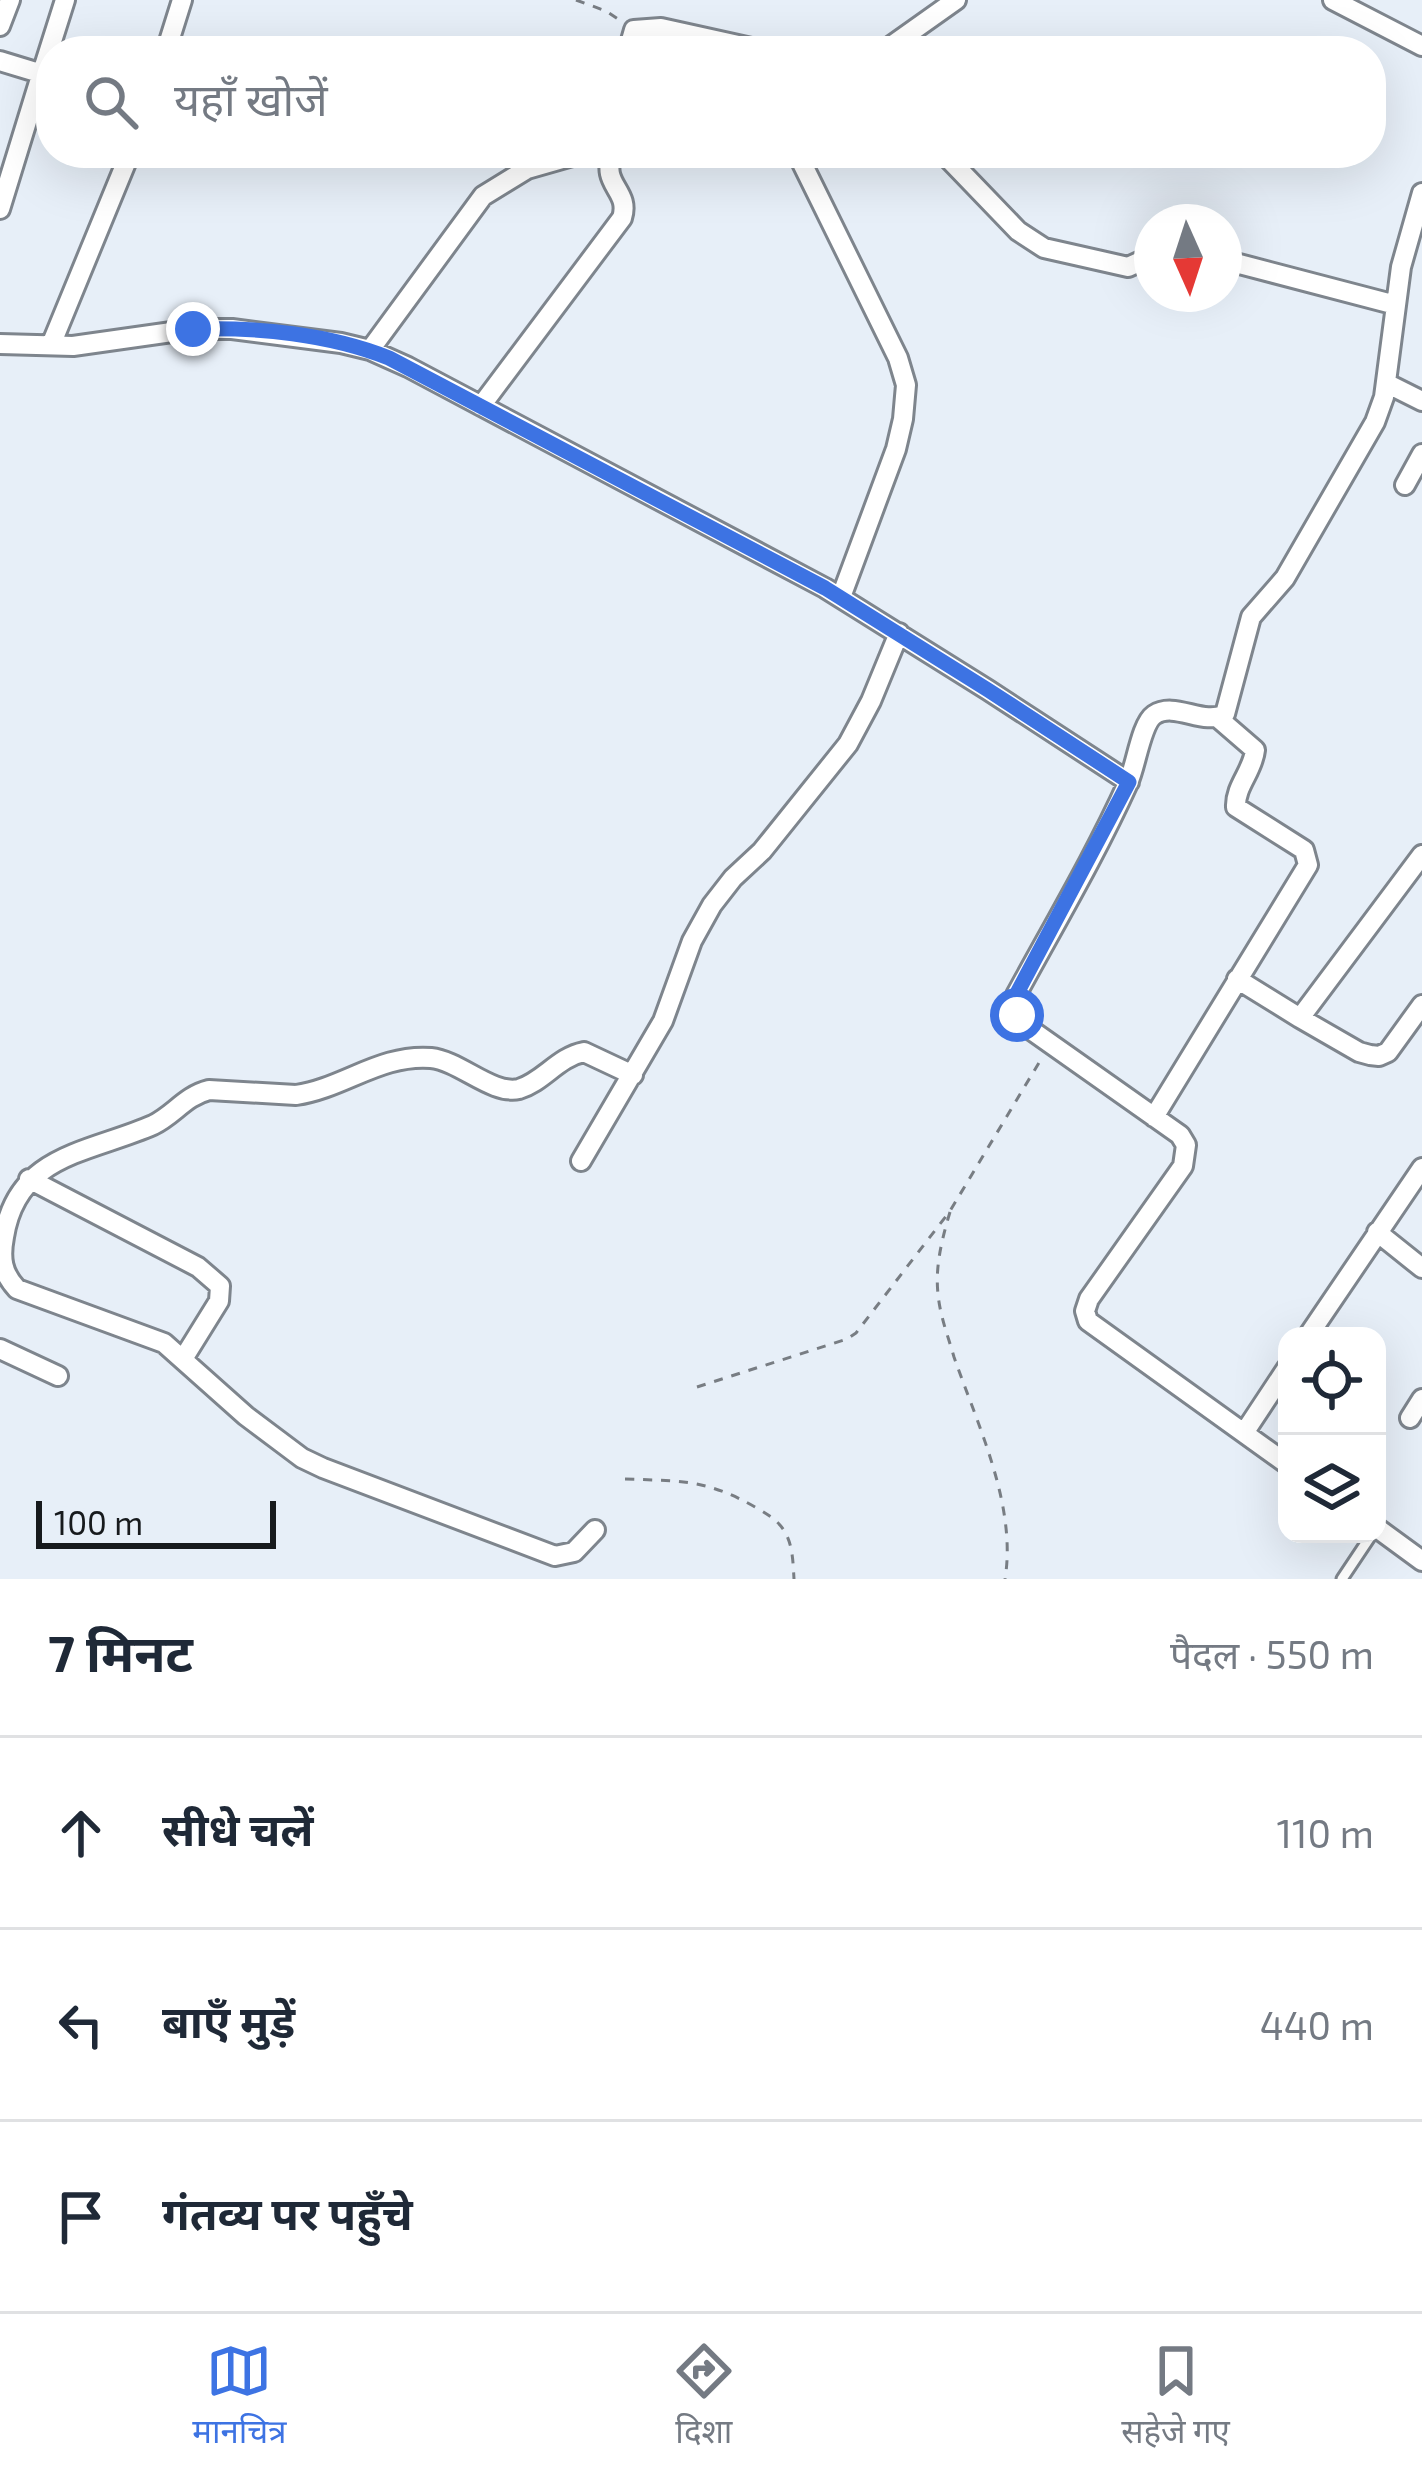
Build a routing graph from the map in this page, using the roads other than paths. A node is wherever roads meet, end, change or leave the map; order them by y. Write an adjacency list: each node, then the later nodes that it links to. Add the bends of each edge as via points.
1 (10, 0): 6 (street)
2 (65, 0): 7 (street)
3 (182, 0): 8 (street)
4 (956, 0): 11 (street)
5 (1333, 0): 12 (street)
6 (0, 26)
7 (54, 36)
8 (171, 36)
9 (632, 36): 10 (street, via 661,28)
10 (697, 36)
11 (905, 36)
12 (1422, 46)
13 (0, 61): 14 (street)
14 (36, 72)
15 (36, 92): 22 (street)
16 (124, 168): 27 (street)
17 (530, 168): 28 (street, via 483,196)
18 (608, 168): 31 (street, via 625,213)
19 (804, 168): 34 (street, via 906,385 896,449)
20 (958, 168): 23 (street, via 1044,248)
21 (1422, 193): 25 (street)
22 (0, 209)
23 (1134, 264)
24 (1242, 265): 25 (street)
25 (1396, 305): 29 (street)
26 (0, 344): 27 (street)
27 (51, 345): 28 (street, via 213,328)
28 (370, 350): 31 (street)
29 (1386, 383): 30 (street); 36 (street, via 1375,422 1316,525 1251,617 1229,706)
30 (1422, 401)
31 (481, 406): 34 (street)
32 (1422, 454): 33 (street)
33 (1405, 485)
34 (841, 597): 35 (street)
35 (898, 633): 37 (street); 42 (street, via 848,744 712,905)
36 (1218, 718): 37 (street, via 1169,711 1150,717); 39 (street, via 1255,750 1236,807 1304,850 1308,865)
37 (1129, 782): 43 (street, via 1014,1005 1024,1025)
38 (1422, 855): 41 (street)
39 (1237, 979): 41 (street); 43 (street)
40 (1422, 1005): 41 (street, via 1379,1056)
41 (1300, 1018)
42 (633, 1075): 44 (street); 46 (street, via 584,1052 514,1090 428,1058 381,1064 296,1095 208,1090 158,1123 45,1167)
43 (1154, 1117): 57 (street, via 1186,1145 1183,1166 1089,1299 1088,1322)
44 (581, 1161)
45 (1422, 1168): 48 (street)
46 (24, 1186): 47 (street); 52 (street, via 5,1227 7,1279 30,1296 164,1343); 52 (street, via 198,1267 220,1286)
47 (0, 1202)
48 (1377, 1232): 49 (street); 50 (street)
49 (1422, 1268)
50 (1314, 1327)
51 (0, 1348): 53 (street)
52 (183, 1359): 59 (street, via 322,1468 554,1556 574,1552)
53 (58, 1376)
54 (1278, 1382): 57 (street)
55 (1422, 1399): 56 (street)
56 (1410, 1418)
57 (1244, 1433): 58 (street)
58 (1278, 1458)
59 (595, 1530)
60 (1386, 1538): 62 (street)
61 (1366, 1543): 63 (lane)
62 (1422, 1561)
63 (1342, 1579)

